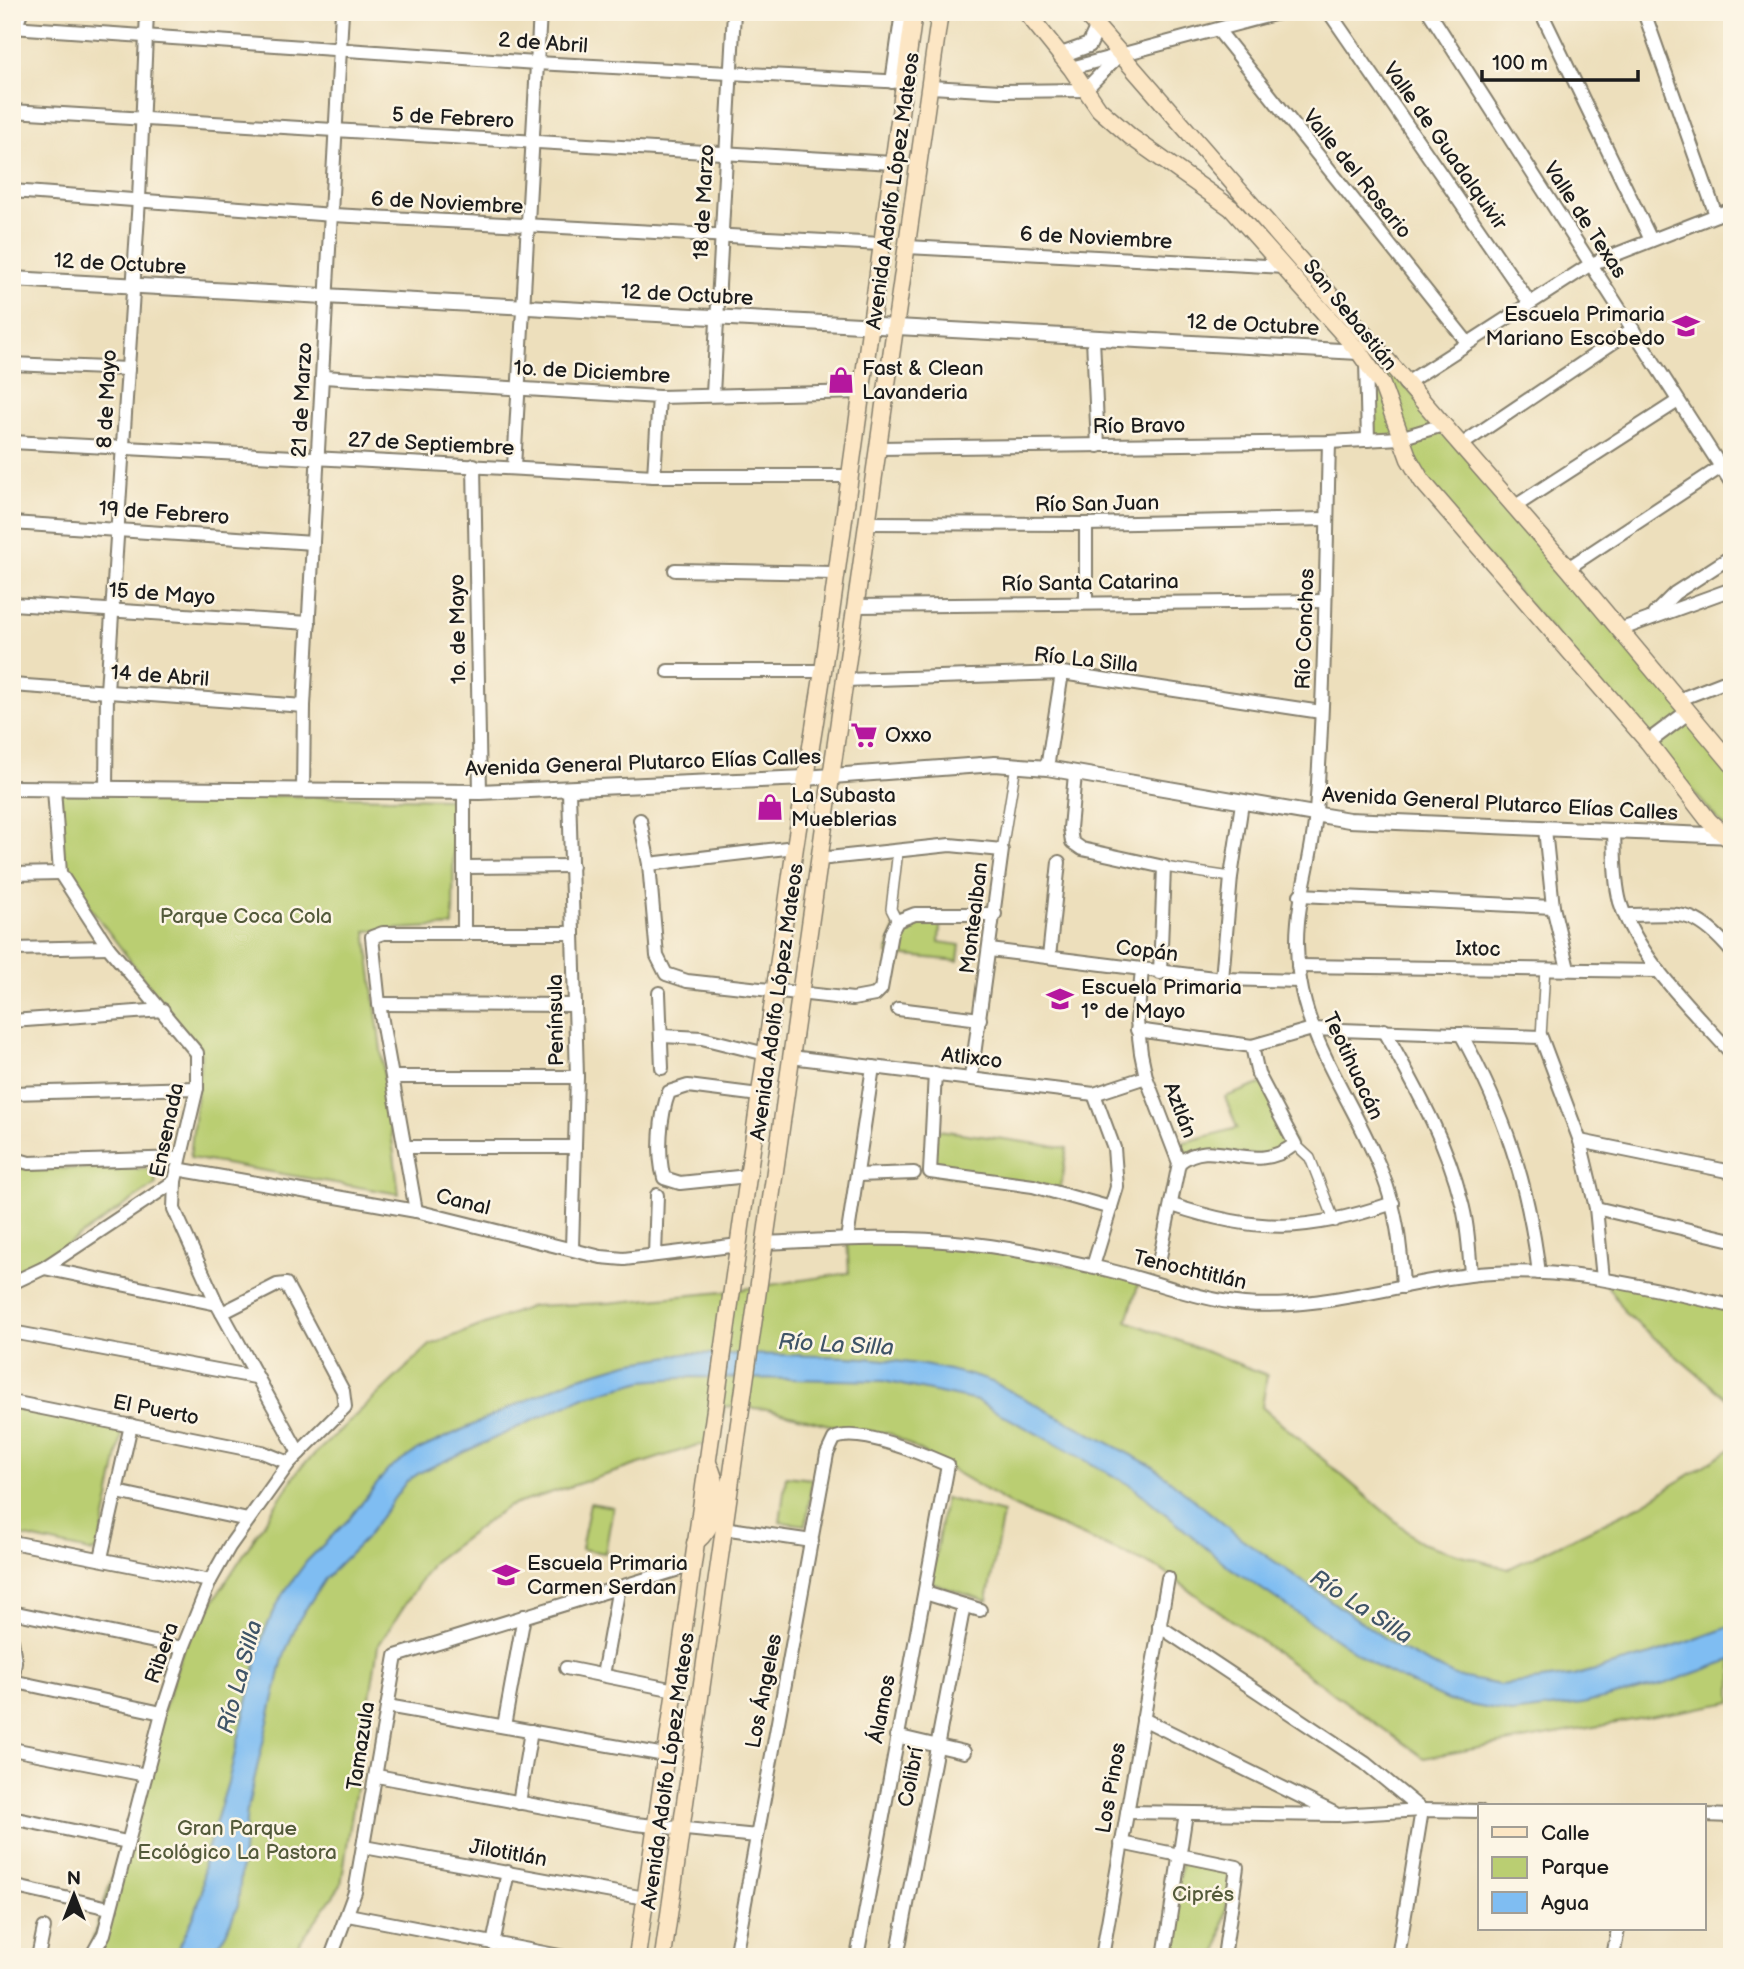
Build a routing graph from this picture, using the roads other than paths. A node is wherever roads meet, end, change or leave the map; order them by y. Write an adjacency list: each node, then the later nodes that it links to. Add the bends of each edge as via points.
1 (20, 12): 16 (street)
2 (147, 12): 19 (street, 8 de Mayo)
3 (342, 12): 20 (street, 21 de Marzo)
4 (540, 12): 23 (street)
5 (734, 12): 24 (street, 18 de Marzo)
6 (902, 12): 25 (street)
7 (914, 12): 25 (main road, Avenida Adolfo López Mateos)
8 (940, 12): 26 (main road, Avenida Adolfo López Mateos)
9 (1026, 12): 22 (main road, San Sebastián)
10 (1084, 12): 17 (main road, San Sebastián)
11 (1282, 12): 18 (street)
12 (1329, 12): 49 (street, Valle de Guadalquivir)
13 (1429, 12): 44 (street, Valle de Texas)
14 (1541, 12): 41 (street)
15 (1643, 12): 38 (street)
16 (14, 27): 19 (street, 2 de Abril)
17 (1097, 28): 21 (main road, San Sebastián); 22 (street, via 1089,46)
18 (1217, 30): 21 (street); 56 (street, Valle del Rosario)
19 (145, 36): 20 (street, 2 de Abril); 29 (street, 8 de Mayo)
20 (341, 48): 23 (street, 2 de Abril); 30 (street, 21 de Marzo)
21 (1121, 54): 22 (street); 27 (street); 61 (main road, San Sebastián)
22 (1066, 61): 27 (main road, San Sebastián)
23 (536, 63): 24 (street, 2 de Abril); 31 (street)
24 (730, 73): 25 (street, 2 de Abril); 32 (street, 18 de Marzo)
25 (899, 82): 33 (main road, Avenida Adolfo López Mateos)
26 (931, 88): 27 (street); 43 (main road, Avenida Adolfo López Mateos)
27 (1084, 90): 45 (main road, San Sebastián, via 1113,123 1231,208)
28 (12, 111): 29 (street, 5 de Febrero)
29 (142, 119): 30 (street, 5 de Febrero); 35 (street, 8 de Mayo)
30 (337, 130): 31 (street, 5 de Febrero); 37 (street, 21 de Marzo)
31 (532, 141): 32 (street, 5 de Febrero); 39 (street)
32 (726, 152): 33 (street, 5 de Febrero); 40 (street, 18 de Marzo)
33 (891, 163): 42 (main road, Avenida Adolfo López Mateos)
34 (12, 191): 35 (street, 6 de Noviembre)
35 (139, 199): 37 (street, 6 de Noviembre); 47 (street, 8 de Mayo)
36 (1732, 209): 38 (street)
37 (332, 215): 39 (street, 6 de Noviembre); 48 (street, 21 de Marzo)
38 (1716, 215): 41 (street)
39 (527, 227): 40 (street, 6 de Noviembre); 50 (street)
40 (722, 236): 42 (street, 6 de Noviembre); 51 (street, 18 de Marzo)
41 (1651, 240): 44 (street)
42 (881, 244): 52 (main road, Avenida Adolfo López Mateos)
43 (906, 247): 45 (street, 6 de Noviembre); 53 (main road, Avenida Adolfo López Mateos)
44 (1591, 264): 49 (street); 54 (street, Valle de Texas)
45 (1283, 267): 57 (main road, San Sebastián)
46 (12, 279): 47 (street, 12 de Octubre)
47 (133, 285): 48 (street, 12 de Octubre); 59 (street, 8 de Mayo)
48 (327, 296): 50 (street, 12 de Octubre); 60 (street, 21 de Marzo)
49 (1529, 302): 56 (street)
50 (523, 307): 51 (street, 12 de Octubre); 62 (street)
51 (718, 317): 52 (street, 12 de Octubre); 64 (street, 18 de Marzo)
52 (870, 326): 53 (street, 12 de Octubre); 63 (main road, Avenida Adolfo López Mateos)
53 (894, 327): 55 (street, 12 de Octubre); 74 (main road, Avenida Adolfo López Mateos)
54 (1633, 329): 66 (street, Valle de Texas); 72 (street)
55 (1093, 338): 57 (street, 12 de Octubre); 73 (street)
56 (1467, 342): 61 (street)
57 (1363, 357): 68 (main road, San Sebastián, via 1382,385); 69 (street)
58 (12, 364): 59 (street)
59 (128, 369): 75 (street, 8 de Mayo)
60 (323, 377): 62 (street, 1o. de Diciembre); 76 (street, 21 de Marzo)
61 (1405, 384): 67 (main road, San Sebastián)
62 (517, 388): 65 (street, 1o. de Diciembre); 78 (street)
63 (860, 393): 64 (street, 1o. de Diciembre); 81 (main road, Avenida Adolfo López Mateos)
64 (713, 394): 65 (street, 1o. de Diciembre)
65 (659, 397): 80 (street)
66 (1678, 401): 79 (street, Valle de Texas); 83 (street)
67 (1443, 425): 68 (street, Río Bravo); 72 (main road, San Sebastián)
68 (1400, 438): 69 (street, Río Bravo); 113 (main road, San Sebastián, via 1432,494)
69 (1368, 440): 71 (street, Río Bravo)
70 (12, 442): 75 (street, 27 de Septiembre)
71 (1329, 442): 73 (street, Río Bravo); 84 (street, Río Conchos)
72 (1461, 445): 83 (main road, San Sebastián)
73 (1098, 446): 74 (street, Río Bravo)
74 (879, 448): 86 (main road, Avenida Adolfo López Mateos)
75 (123, 449): 76 (street, 27 de Septiembre); 88 (street, 8 de Mayo)
76 (318, 458): 77 (street, 27 de Septiembre); 89 (street, 21 de Marzo)
77 (474, 465): 78 (street, 27 de Septiembre); 126 (street, 1o. de Mayo)
78 (514, 467): 80 (street, 27 de Septiembre)
79 (1721, 467): 82 (street, Valle de Texas); 91 (street)
80 (653, 476): 81 (street, 27 de Septiembre)
81 (848, 476): 93 (main road, Avenida Adolfo López Mateos)
82 (1732, 484)
83 (1514, 508): 91 (main road, San Sebastián)
84 (1327, 519): 87 (street, Río San Juan); 95 (street, Río Conchos)
85 (12, 523): 88 (street, 19 de Febrero)
86 (867, 523): 87 (street, Río San Juan); 98 (main road, Avenida Adolfo López Mateos)
87 (1086, 524): 96 (street)
88 (118, 529): 89 (street, 19 de Febrero); 99 (street, 8 de Mayo)
89 (313, 543): 101 (street, 21 de Marzo)
90 (1732, 556): 100 (street, via 1675,593)
91 (1568, 568): 102 (main road, San Sebastián)
92 (675, 570): 93 (street)
93 (835, 573): 104 (main road, Avenida Adolfo López Mateos)
94 (1732, 589): 100 (street)
95 (1325, 601): 96 (street, Río Santa Catarina); 112 (street, Río Conchos)
96 (1086, 602): 98 (street, Río Santa Catarina)
97 (12, 604): 99 (street, 15 de Mayo)
98 (856, 606): 107 (main road, Avenida Adolfo López Mateos)
99 (114, 610): 101 (street, 15 de Mayo); 109 (street, 8 de Mayo)
100 (1653, 616): 102 (street)
101 (309, 623): 110 (street, 21 de Marzo)
102 (1619, 630): 111 (main road, San Sebastián)
103 (668, 671): 104 (street)
104 (823, 671): 119 (main road, Avenida Adolfo López Mateos)
105 (1062, 673): 107 (street, Río La Silla); 112 (street, Río La Silla); 116 (street)
106 (1732, 679): 111 (street)
107 (845, 680): 118 (main road, Avenida Adolfo López Mateos)
108 (12, 685): 109 (street, 14 de Abril)
109 (107, 691): 110 (street, 14 de Abril); 121 (street, 8 de Mayo)
110 (304, 706): 124 (street, 21 de Marzo)
111 (1683, 706): 113 (street); 114 (main road, San Sebastián)
112 (1321, 712): 128 (street, Río Conchos)
113 (1648, 742): 132 (main road, San Sebastián)
114 (1732, 764)
115 (1016, 765): 116 (street, Avenida General Plutarco Elías Calles); 118 (street, Avenida General Plutarco Elías Calles, via 979,763); 135 (street, Montealban)
116 (1047, 768): 117 (street, Avenida General Plutarco Elías Calles)
117 (1075, 774): 127 (street, Avenida General Plutarco Elías Calles); 141 (street, via 1072,842 1082,849)
118 (830, 777): 119 (street, Avenida General Plutarco Elías Calles); 136 (main road, Avenida Adolfo López Mateos)
119 (805, 778): 123 (street, Avenida General Plutarco Elías Calles); 133 (main road, Avenida Adolfo López Mateos)
120 (12, 788): 122 (street, Avenida General Plutarco Elías Calles)
121 (106, 788): 122 (street, Avenida General Plutarco Elías Calles); 124 (street, Avenida General Plutarco Elías Calles)
122 (54, 789): 142 (street, Ensenada)
123 (569, 790): 126 (street, Avenida General Plutarco Elías Calles); 139 (street, Península)
124 (303, 791): 125 (street, Avenida General Plutarco Elías Calles)
125 (464, 792): 126 (street, Avenida General Plutarco Elías Calles); 140 (street)
126 (480, 792)
127 (1242, 803): 128 (street, Avenida General Plutarco Elías Calles); 144 (street)
128 (1316, 816): 130 (street, Avenida General Plutarco Elías Calles); 145 (street, Teotihuacán)
129 (640, 820): 138 (street)
130 (1545, 829): 131 (street, Avenida General Plutarco Elías Calles); 146 (street)
131 (1614, 832): 132 (street, Avenida General Plutarco Elías Calles); 148 (street, via 1616,884)
132 (1729, 838)
133 (794, 847): 138 (street); 165 (main road, Avenida Adolfo López Mateos)
134 (898, 850): 135 (street, via 963,844); 136 (street); 149 (street, via 891,909)
135 (1002, 850): 147 (street, Montealban)
136 (818, 859): 167 (main road, Avenida Adolfo López Mateos)
137 (1059, 862): 156 (street)
138 (649, 864): 165 (street, via 657,956 666,974)
139 (572, 866): 140 (street); 150 (street, Península)
140 (465, 867): 151 (street)
141 (1164, 867): 144 (street); 162 (street)
142 (60, 873): 143 (street); 152 (street, Ensenada)
143 (12, 874)
144 (1231, 877): 163 (street)
145 (1300, 895): 146 (street); 157 (street, Teotihuacán)
146 (1553, 907): 159 (street)
147 (995, 914): 149 (street, via 915,914); 154 (street, Montealban)
148 (1625, 915): 155 (street, via 1679,915 1700,920); 161 (street)
149 (897, 921): 167 (street, via 881,989 875,995 853,999)
150 (573, 933): 151 (street); 169 (street, Península)
151 (464, 934): 168 (street, via 383,933 372,937)
152 (108, 947): 153 (street); 171 (street, Ensenada)
153 (12, 949)
154 (990, 950): 156 (street, Copán); 172 (street, Montealban)
155 (1732, 951)
156 (1049, 957): 160 (street, Copán)
157 (1298, 966): 158 (street, Ixtoc); 164 (street, Teotihuacán)
158 (1545, 969): 159 (street, Ixtoc); 179 (street)
159 (1568, 969): 161 (street, Ixtoc)
160 (1142, 970): 162 (street, Copán); 175 (street, Aztlán)
161 (1659, 971): 182 (street)
162 (1160, 972): 163 (street, Copán)
163 (1222, 979): 164 (street, Copán)
164 (1300, 981): 174 (street, Teotihuacán)
165 (775, 992): 167 (street); 181 (main road, Avenida Adolfo López Mateos)
166 (659, 993): 178 (street)
167 (800, 994): 183 (main road, Avenida Adolfo López Mateos)
168 (379, 1004): 169 (street); 187 (street)
169 (575, 1005): 188 (street, Península)
170 (898, 1009): 172 (street)
171 (163, 1010): 173 (street); 191 (street, Ensenada, via 197,1053)
172 (979, 1019): 189 (street, Montealban)
173 (12, 1020)
174 (1312, 1029): 176 (street); 180 (street); 207 (street, Teotihuacán)
175 (1137, 1030): 180 (street); 190 (street, Aztlán)
176 (1384, 1030): 177 (street); 223 (street, via 1429,1112 1452,1168 1465,1219)
177 (1461, 1034): 179 (street); 222 (street, via 1487,1081 1515,1149 1530,1206)
178 (662, 1036): 181 (street, via 702,1038); 184 (street)
179 (1541, 1037): 195 (street)
180 (1252, 1045): 196 (street, via 1258,1074)
181 (766, 1054): 194 (main road, Avenida Adolfo López Mateos)
182 (1732, 1054)
183 (791, 1057): 185 (street, Atlixco); 215 (main road, Avenida Adolfo López Mateos)
184 (662, 1068)
185 (873, 1068): 186 (street, Atlixco); 204 (street)
186 (935, 1073): 189 (street, Atlixco); 209 (street, via 930,1172 1047,1188)
187 (393, 1077): 188 (street); 197 (street)
188 (577, 1077): 198 (street, Península)
189 (971, 1077): 193 (street, Atlixco)
190 (1146, 1077): 193 (street, Atlixco); 200 (street, Aztlán)
191 (197, 1088): 192 (street); 201 (street, Ensenada)
192 (12, 1093)
193 (1094, 1094): 209 (street, via 1117,1160 1117,1193)
194 (759, 1095): 205 (main road, Avenida Adolfo López Mateos); 205 (street, via 695,1086 672,1089 666,1102 661,1149 664,1178 680,1184)
195 (1580, 1141): 202 (street); 210 (street)
196 (1295, 1144): 200 (street, via 1272,1158 1200,1151); 212 (street, via 1310,1158)
197 (405, 1147): 198 (street); 211 (street)
198 (575, 1147): 216 (street, Península)
199 (12, 1158): 201 (street, Canal, via 29,1163)
200 (1179, 1163): 208 (street, Aztlán)
201 (177, 1169): 211 (street, Canal); 221 (street); 228 (street, Ensenada, via 174,1209)
202 (1732, 1172)
203 (914, 1173): 204 (street)
204 (857, 1175): 213 (street)
205 (748, 1176): 217 (main road, Avenida Adolfo López Mateos)
206 (656, 1195): 218 (street)
207 (1393, 1203): 212 (street); 226 (street, Teotihuacán)
208 (1172, 1205): 212 (street, via 1256,1227); 219 (street, Aztlán)
209 (1111, 1208): 220 (street)
210 (1596, 1208): 214 (street); 224 (street)
211 (416, 1211): 216 (street, Canal)
212 (1335, 1222)
213 (847, 1240): 215 (street, Tenochtitlán); 220 (street, Tenochtitlán, via 965,1243)
214 (1732, 1240)
215 (763, 1243): 238 (main road, Avenida Adolfo López Mateos)
216 (572, 1248): 218 (street, Canal, via 612,1258)
217 (738, 1253): 218 (street, Canal); 242 (main road, Avenida Adolfo López Mateos)
218 (655, 1255)
219 (1159, 1262)
220 (1093, 1266): 226 (street, Tenochtitlán, via 1244,1304 1296,1304)
221 (44, 1268): 225 (street); 228 (street)
222 (1539, 1273): 223 (street, Tenochtitlán); 224 (street, Tenochtitlán)
223 (1471, 1274): 226 (street, Tenochtitlán)
224 (1603, 1279): 227 (street, Tenochtitlán)
225 (12, 1283)
226 (1403, 1287)
227 (1732, 1306)
228 (220, 1308): 230 (street, Ensenada); 234 (street, Ribera, via 277,1285 290,1289 346,1401 341,1413)
229 (12, 1332): 230 (street)
230 (255, 1377): 234 (street, Ensenada)
231 (12, 1402): 232 (street, El Puerto)
232 (131, 1425): 235 (street, El Puerto, via 270,1454); 236 (street)
233 (839, 1436): 239 (street, Los Ángeles, via 829,1449); 246 (street, Álamos, via 899,1446 948,1465)
234 (299, 1453): 235 (street, Ribera)
235 (289, 1463): 237 (street, Ribera)
236 (117, 1492): 237 (street); 241 (street)
237 (248, 1520): 244 (street, Ribera)
238 (723, 1528): 239 (street); 280 (main road, Avenida Adolfo López Mateos)
239 (812, 1541): 281 (street, Los Ángeles)
240 (12, 1542): 241 (street)
241 (101, 1558): 244 (street)
242 (692, 1565): 245 (street); 257 (main road, Avenida Adolfo López Mateos)
243 (1168, 1578): 251 (street, Los Pinos)
244 (210, 1581): 253 (street, Ribera)
245 (619, 1587): 250 (street); 255 (street)
246 (925, 1592): 247 (street); 263 (street, Álamos)
247 (964, 1605): 248 (street); 264 (street, Colibrí)
248 (980, 1610)
249 (12, 1612): 253 (street)
250 (524, 1616): 258 (street, Tamazula, via 400,1654 393,1661); 261 (street)
251 (1159, 1626): 260 (street, Los Pinos); 271 (street, via 1365,1763)
252 (12, 1640): 256 (street)
253 (183, 1648): 259 (street, Ribera)
254 (566, 1668): 255 (street)
255 (603, 1675): 257 (street)
256 (13, 1682): 259 (street)
257 (675, 1690): 267 (main road, Avenida Adolfo López Mateos)
258 (387, 1706): 261 (street); 269 (street, Tamazula)
259 (162, 1713): 268 (street, Ribera)
260 (1143, 1719): 273 (street, Los Pinos); 275 (street)
261 (504, 1726): 262 (street)
262 (531, 1731): 267 (street); 270 (street)
263 (896, 1736): 264 (street); 301 (street, Álamos)
264 (937, 1745): 266 (street); 302 (street, Colibrí)
265 (12, 1749): 268 (street)
266 (964, 1752)
267 (665, 1755): 279 (main road, Avenida Adolfo López Mateos)
268 (146, 1775): 282 (street, Ribera)
269 (377, 1776): 270 (street); 284 (street, Tamazula)
270 (519, 1804): 279 (street)
271 (1422, 1810): 272 (street); 275 (street); 306 (street)
272 (1478, 1811)
273 (1126, 1812): 274 (street); 283 (street, Los Pinos)
274 (1186, 1813): 275 (street); 285 (street)
275 (1337, 1815)
276 (1706, 1815): 277 (street)
277 (1732, 1816)
278 (12, 1818): 282 (street)
279 (656, 1825): 280 (street); 288 (main road, Avenida Adolfo López Mateos)
280 (681, 1827): 281 (street); 299 (main road, Avenida Adolfo López Mateos)
281 (757, 1836): 300 (street, Los Ángeles)
282 (127, 1842): 289 (street, Ribera)
283 (1121, 1843): 285 (street); 303 (street, Los Pinos)
284 (364, 1847): 286 (street, Jilotitlán); 290 (street, Tamazula)
285 (1180, 1854): 304 (street); 305 (street, via 1237,1867)
286 (508, 1872): 288 (street, Jilotitlán); 293 (street)
287 (12, 1886): 289 (street)
288 (645, 1898): 298 (main road, Avenida Adolfo López Mateos)
289 (109, 1908): 295 (street, Ribera, via 104,1934)
290 (348, 1915): 293 (street); 296 (street, Tamazula)
291 (44, 1928): 294 (street)
292 (1618, 1930): 307 (street)
293 (493, 1944): 297 (street)
294 (38, 1957)
295 (91, 1957)
296 (331, 1957)
297 (565, 1957)
298 (637, 1957)
299 (663, 1957)
300 (734, 1957)
301 (857, 1957)
302 (897, 1957)
303 (1102, 1957)
304 (1164, 1957)
305 (1224, 1957)
306 (1398, 1957)
307 (1613, 1957)

